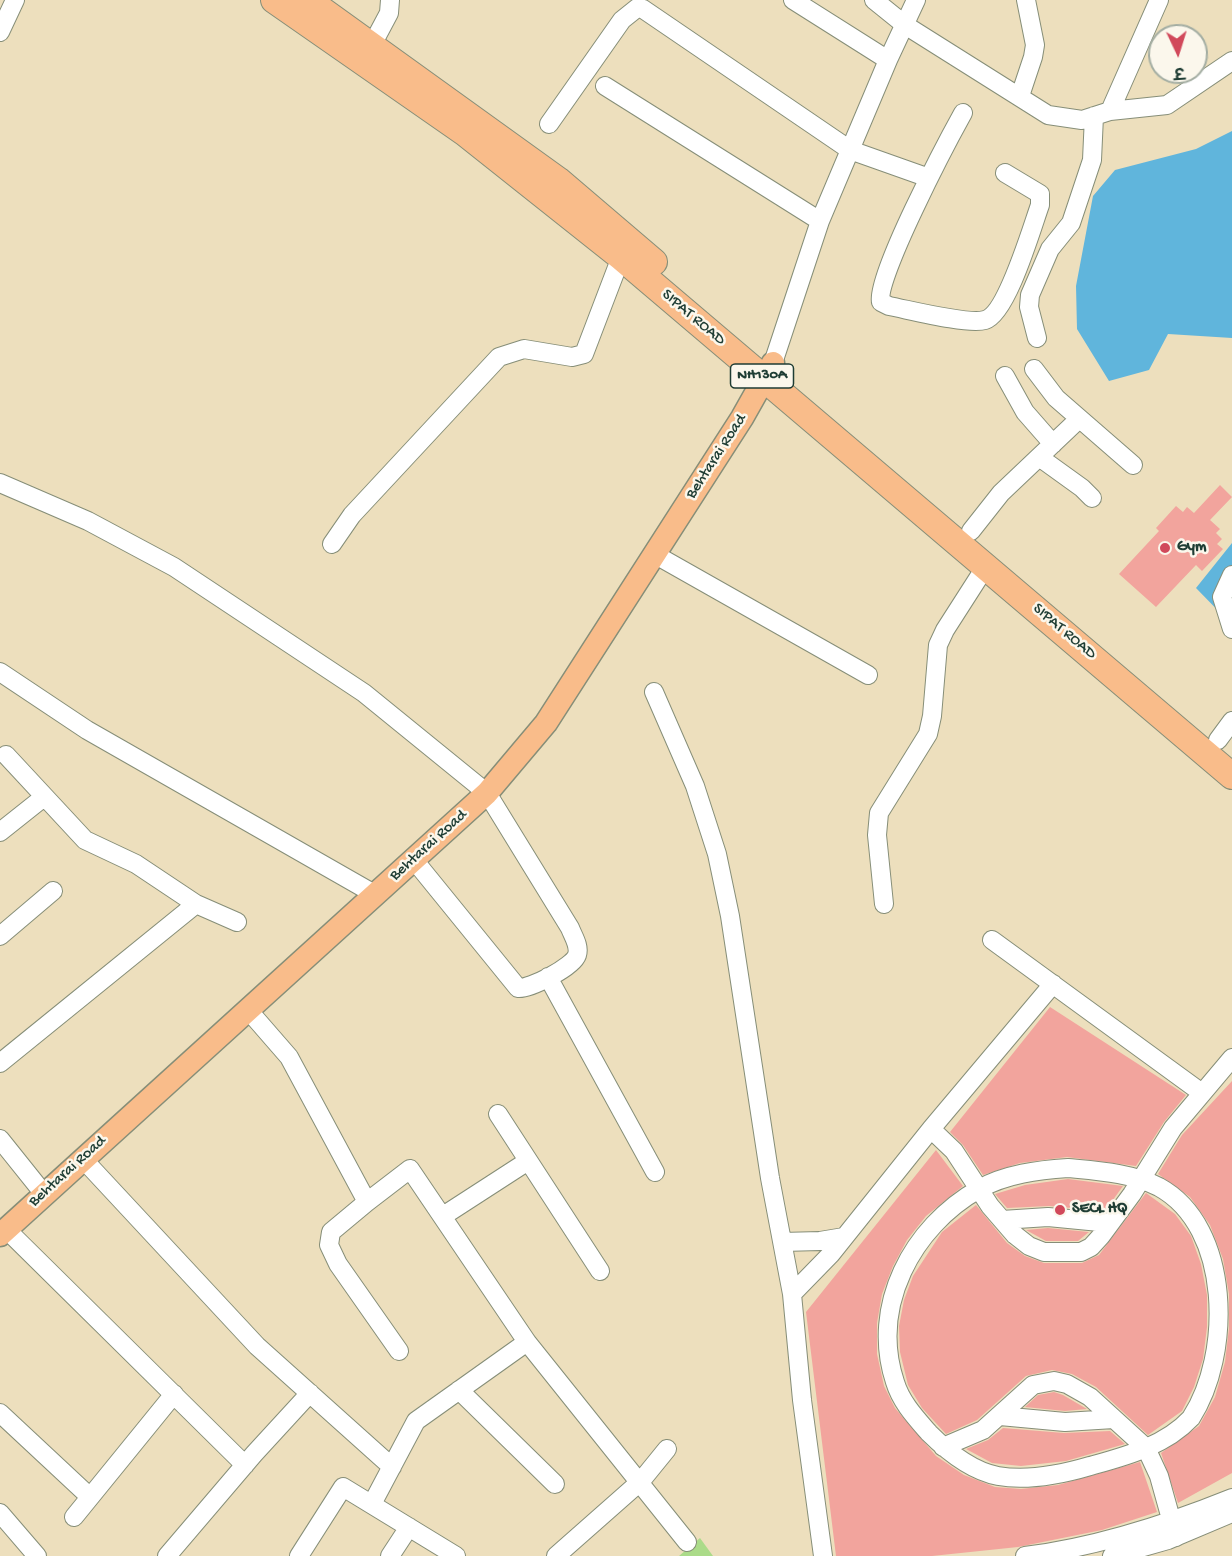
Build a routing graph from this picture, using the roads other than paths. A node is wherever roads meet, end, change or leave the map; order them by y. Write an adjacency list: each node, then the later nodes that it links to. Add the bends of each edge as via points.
1 (15, 0): 11 (street)
2 (274, 0): 24 (highway, SIPAT ROAD / NH130A, via 465,132)
3 (308, 0): 12 (highway, SIPAT ROAD / NH130A)
4 (390, 0): 12 (street, via 389,13)
5 (793, 0): 13 (street)
6 (874, 0): 10 (street)
7 (916, 0): 10 (street)
8 (1026, 0): 16 (street, via 1035,45)
9 (1159, 0): 18 (street)
10 (905, 25): 13 (street); 16 (street)
11 (0, 32)
12 (372, 45): 27 (highway, SIPAT ROAD / NH130A, via 558,180)
13 (888, 60): 20 (street)
14 (1232, 61): 18 (street, via 1167,105)
15 (605, 86): 23 (street)
16 (1020, 96): 18 (street, via 1048,115 1082,120)
17 (963, 113): 22 (street)
18 (1102, 114): 25 (street, via 1071,223 1050,249 1030,295)
19 (549, 124): 20 (street, via 622,20 637,8)
20 (850, 150): 22 (street); 23 (street)
21 (1005, 173): 22 (street, via 1040,194 1040,204 1001,305 992,317 976,321 881,302)
22 (929, 178)
23 (820, 221): 27 (street)
24 (621, 257): 27 (highway, SIPAT ROAD / NH130A); 36 (street, via 584,354 572,357 524,349 499,357 352,515)
25 (1037, 338)
26 (1034, 369): 29 (street, via 1056,398)
27 (770, 371): 35 (highway, SIPAT ROAD / NH130A); 37 (main road, Behtarai Road); 38 (highway, SIPAT ROAD / NH130A)
28 (1005, 376): 30 (street, via 1025,412)
29 (1079, 419): 30 (street); 32 (street)
30 (1053, 444): 31 (street)
31 (1039, 457): 34 (street); 35 (street, via 1001,493)
32 (1133, 465)
33 (0, 483): 47 (street, via 88,521 174,567 364,693)
34 (1092, 498)
35 (971, 531): 44 (highway, SIPAT ROAD / NH130A)
36 (332, 544)
37 (654, 554): 42 (street); 47 (main road, Behtarai Road, via 546,723)
38 (986, 566): 46 (highway, SIPAT ROAD / NH130A); 54 (street, via 938,645 928,734 879,813 877,835)
39 (1232, 575): 40 (street, via 1222,597)
40 (1232, 629)
41 (0, 672): 52 (street, via 87,730)
42 (867, 675)
43 (654, 692): 79 (street, via 695,786 717,854)
44 (1227, 738)
45 (6, 755): 48 (street)
46 (1232, 776)
47 (487, 793): 50 (main road, Behtarai Road); 58 (street, via 578,946 575,959)
48 (44, 797): 49 (street); 53 (street, via 84,840 136,864)
49 (0, 832)
50 (414, 860): 52 (main road, Behtarai Road); 58 (street, via 512,984 526,988)
51 (53, 891): 56 (street)
52 (376, 894): 60 (main road, Behtarai Road)
53 (196, 904): 55 (street); 62 (street)
54 (884, 904)
55 (237, 922)
56 (0, 936)
57 (992, 940): 59 (street)
58 (548, 977): 69 (street)
59 (1053, 984): 63 (street); 65 (street)
60 (249, 1011): 67 (main road, Behtarai Road); 73 (street, via 289,1057)
61 (1232, 1058): 63 (street)
62 (0, 1063)
63 (1202, 1093): 70 (street, via 1173,1128)
64 (498, 1114): 68 (street)
65 (931, 1129): 71 (street, via 954,1151); 78 (street)
66 (0, 1139): 72 (street)
67 (83, 1159): 72 (main road, Behtarai Road); 85 (street, via 257,1346)
68 (528, 1161): 74 (street); 80 (street)
69 (655, 1172)
70 (1141, 1179): 71 (street, via 1068,1168 1034,1170); 76 (street); 91 (street, via 1179,1201 1205,1229 1226,1294 1227,1328 1221,1365 1208,1394 1192,1417 1170,1437)
71 (979, 1189): 75 (street); 90 (street, via 924,1235 904,1264 893,1296 888,1335 895,1383 908,1409)
72 (44, 1194): 77 (main road, Behtarai Road)
73 (367, 1202): 74 (street, via 410,1168); 83 (street, via 331,1232 329,1245)
74 (443, 1216): 82 (street)
75 (1002, 1220): 76 (street, via 1048,1217); 76 (street, via 1029,1246 1066,1254 1091,1247)
76 (1110, 1223)
77 (3, 1232): 86 (street)
78 (844, 1237): 79 (street); 81 (street)
79 (782, 1242): 81 (street)
80 (600, 1271)
81 (792, 1294): 113 (street)
82 (527, 1342): 84 (street); 95 (street)
83 (399, 1352)
84 (459, 1390): 94 (street, via 416,1421); 96 (street)
85 (310, 1393): 93 (street); 94 (street)
86 (174, 1394): 93 (street); 97 (street)
87 (0, 1413): 97 (street)
88 (1000, 1416): 89 (street, via 1065,1422); 89 (street, via 1033,1385 1054,1381 1090,1397); 90 (street, via 969,1438)
89 (1114, 1419): 91 (street)
90 (943, 1448): 91 (street, via 998,1476 1027,1477 1071,1472)
91 (1146, 1448): 104 (street, via 1159,1476)
92 (667, 1449): 95 (street)
93 (245, 1465): 108 (street)
94 (392, 1467): 99 (street)
95 (641, 1480): 105 (street); 112 (street)
96 (555, 1485)
97 (90, 1497): 102 (street)
98 (1232, 1498): 104 (street)
99 (372, 1504): 103 (street); 109 (street, via 343,1487)
100 (0, 1513): 107 (street)
101 (1232, 1513): 104 (street)
102 (74, 1517)
103 (409, 1527): 110 (street); 111 (street)
104 (1174, 1529): 106 (street); 115 (street)
105 (687, 1542)
106 (1099, 1550): 114 (street)
107 (38, 1556)
108 (167, 1556)
109 (299, 1556)
110 (390, 1556)
111 (456, 1556)
112 (556, 1556)
113 (823, 1556)
114 (1025, 1556)
115 (1112, 1556)

